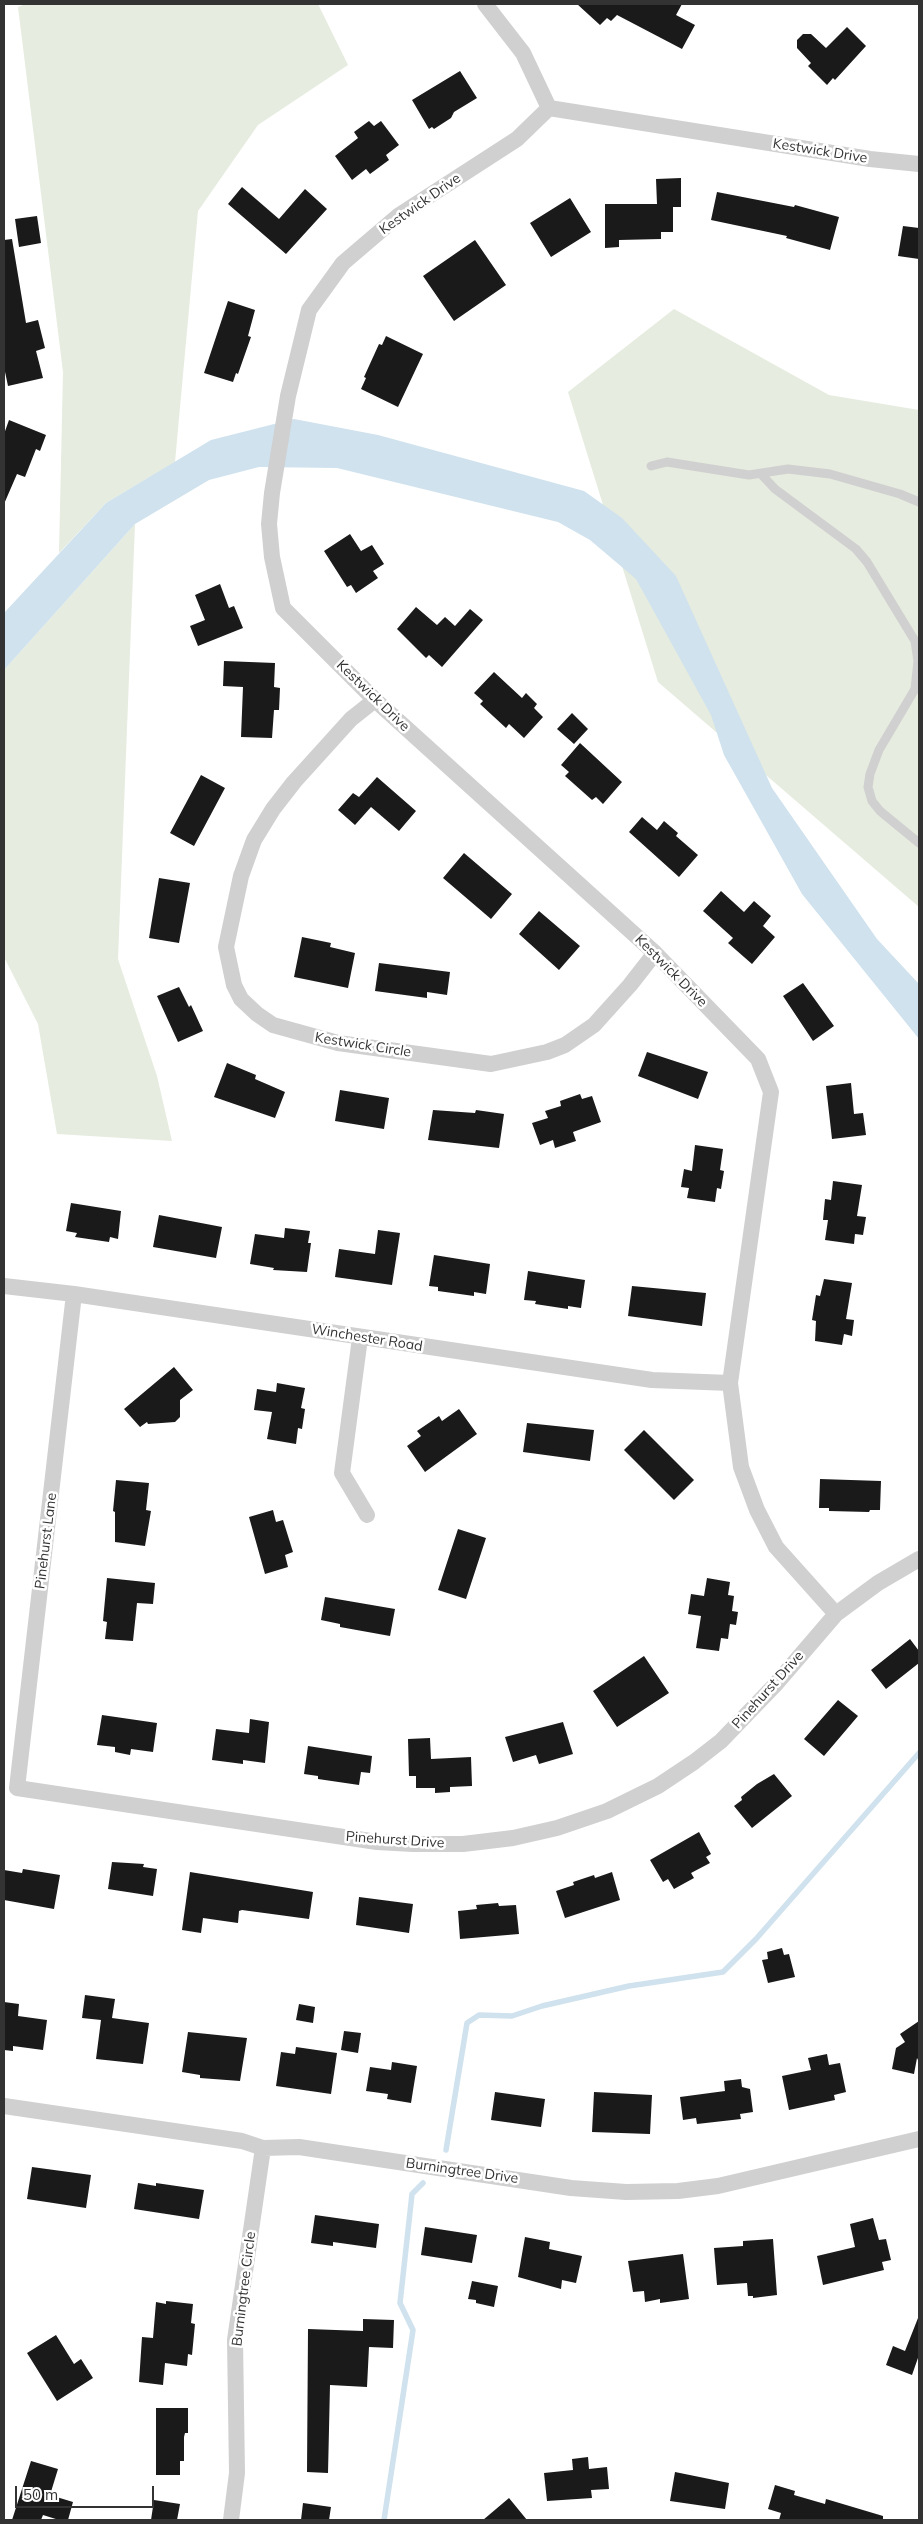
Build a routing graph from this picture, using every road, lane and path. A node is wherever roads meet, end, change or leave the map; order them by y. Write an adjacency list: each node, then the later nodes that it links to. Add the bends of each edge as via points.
1 (485, 4): 2 (street, via 523,53)
2 (549, 108): 3 (street, Kestwick Drive); 7 (street, Kestwick Drive, via 517,140 398,216 343,263 309,310 288,396 272,493 269,524 272,557 283,608)
3 (919, 164)
4 (651, 466): 5 (lane, via 668,462 748,476)
5 (760, 474): 6 (lane, via 788,468 830,474); 8 (lane, via 856,549 868,562 915,641 918,662 915,689 879,750 868,787 872,801 880,811)
6 (919, 502)
7 (375, 700): 9 (street, Kestwick Drive); 9 (street, Kestwick Circle, via 351,719 294,782 254,840 241,876 226,948 234,985 257,1014 273,1025 338,1044 492,1064 565,1045 594,1025)
8 (919, 843)
9 (655, 953): 13 (street, Kestwick Drive, via 758,1059 771,1092)
10 (4, 1286): 11 (street, Winchester Road)
11 (74, 1294): 12 (street, Winchester Road); 17 (street, Pinehurst Lane)
12 (360, 1338): 13 (street, Winchester Road, via 652,1380); 14 (street, via 342,1473)
13 (730, 1383): 16 (street, Kestwick Drive, via 741,1467 757,1510 776,1547)
14 (367, 1515)
15 (919, 1559): 16 (street, Pinehurst Drive, via 878,1583)
16 (836, 1614): 17 (street, Pinehurst Drive, via 722,1741 694,1762 658,1786 608,1811 513,1838 463,1844 377,1842)
17 (17, 1788)
18 (4, 2106): 20 (street, Burningtree Drive, via 242,2141)
19 (919, 2139): 20 (street, Burningtree Drive, via 718,2186 626,2192 571,2188 299,2147)
20 (263, 2148): 21 (street, Burningtree Circle, via 235,2340 238,2473)
21 (231, 2520)

